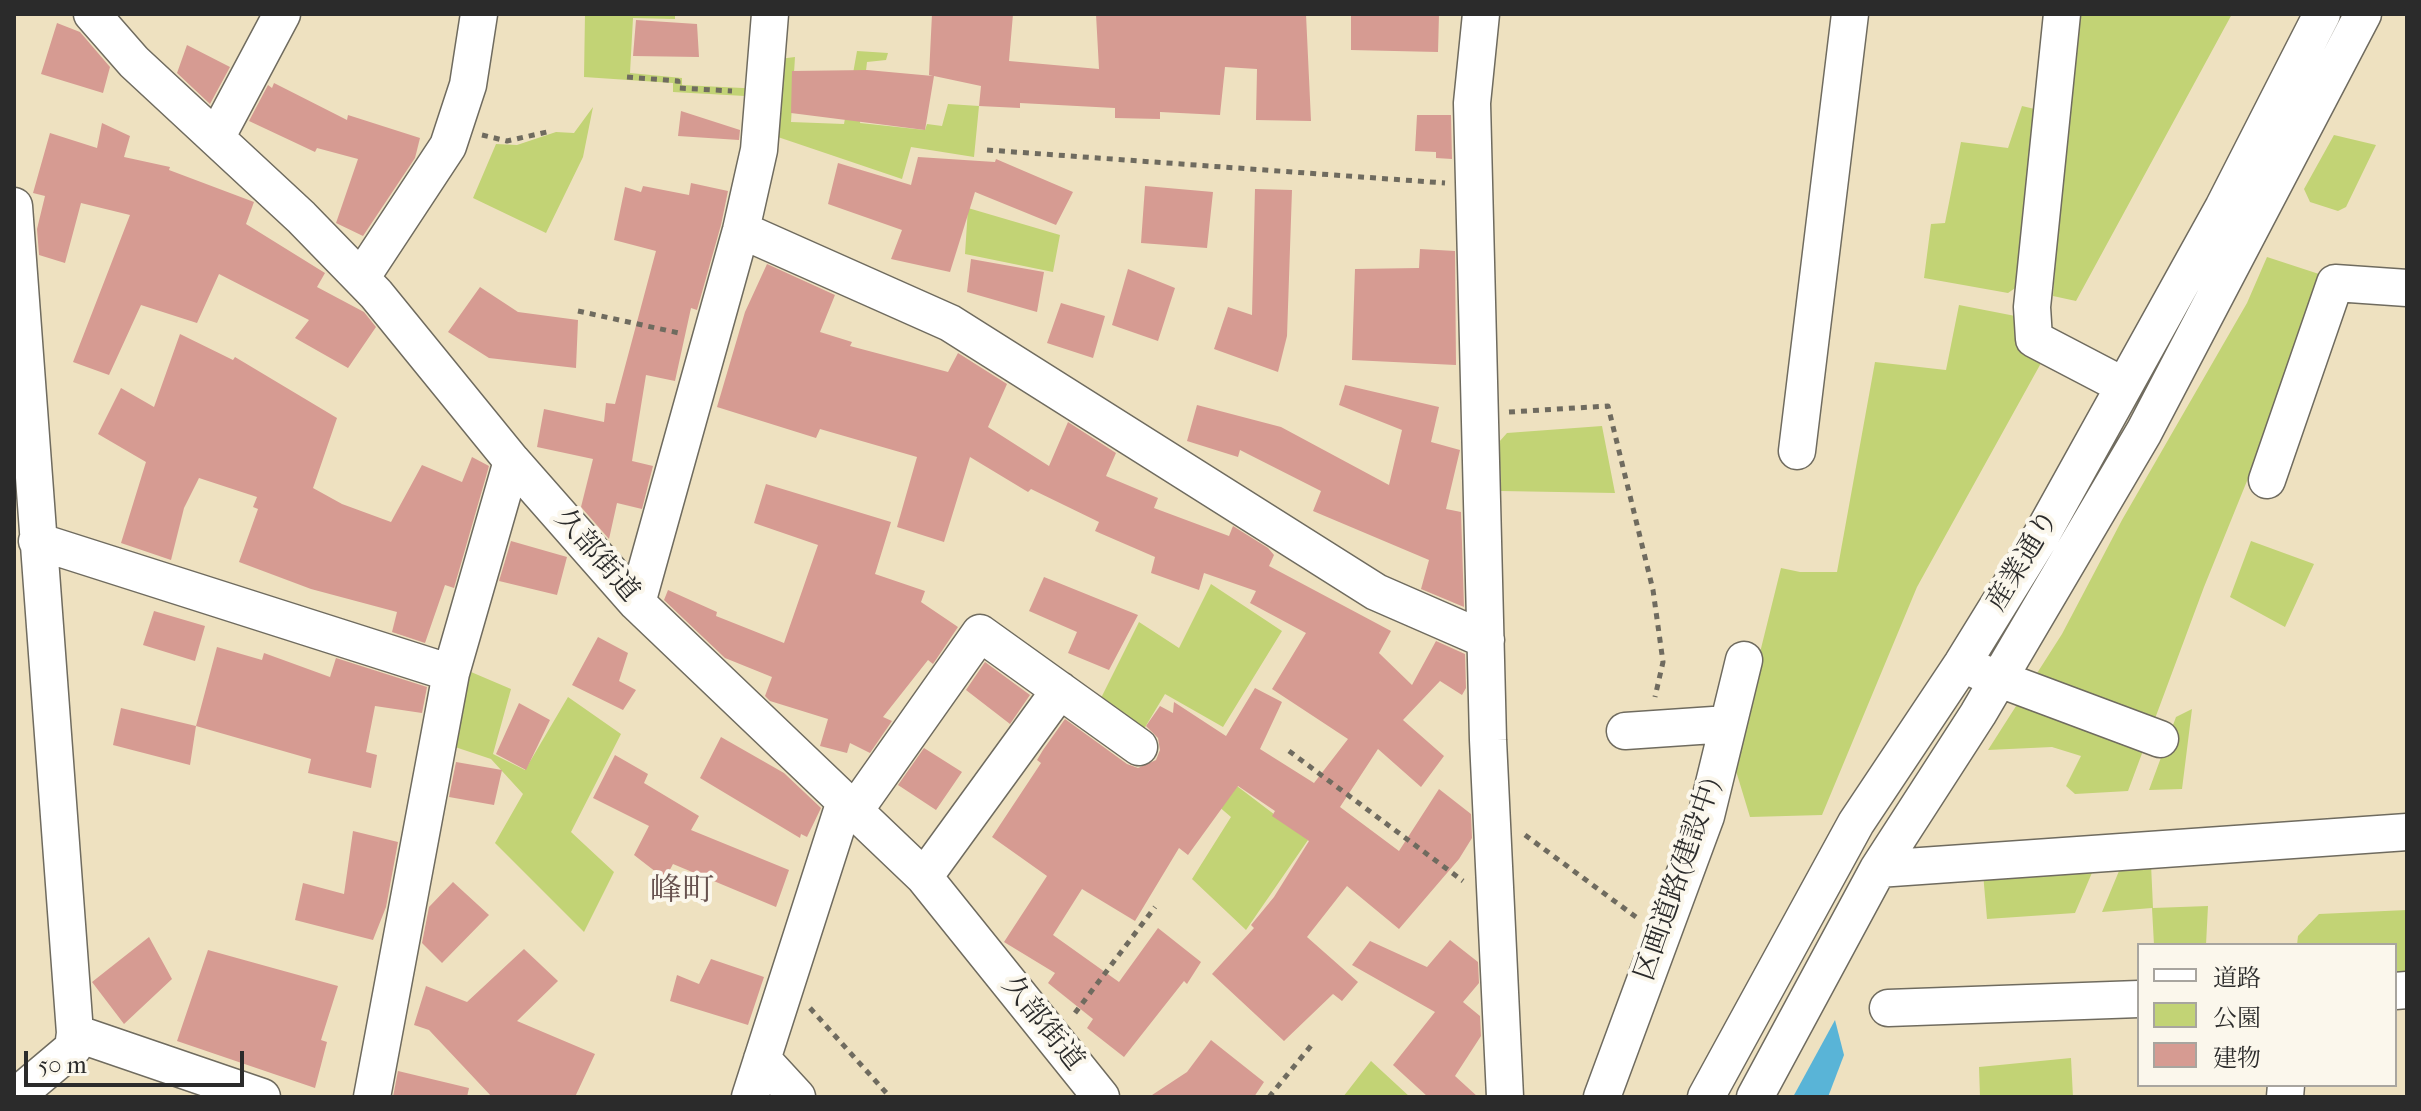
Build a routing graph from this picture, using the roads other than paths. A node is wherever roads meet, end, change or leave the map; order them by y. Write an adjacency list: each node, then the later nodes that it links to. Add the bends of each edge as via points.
1 (92, 14): 10 (street, 久部街道, via 134,62)
2 (282, 14): 10 (street)
3 (479, 14): 13 (street, via 468,85 448,146)
4 (770, 14): 12 (street, via 759,150)
5 (1481, 14): 21 (street, via 1472,103)
6 (1850, 14): 16 (street)
7 (2062, 14): 15 (street, via 2032,307 2034,339)
8 (2322, 14): 15 (street, 産業通り)
9 (2363, 14): 25 (street, 産業通り, via 2144,432)
10 (216, 138): 13 (street, 久部街道)
11 (14, 206): 19 (street)
12 (741, 230): 20 (street); 21 (street, via 950,323 1376,592)
13 (361, 278): 17 (street, 久部街道)
14 (2407, 288): 18 (street, via 2335,283)
15 (2124, 386): 23 (street, 産業通り)
16 (1797, 451)
17 (512, 461): 20 (street, 久部街道); 24 (street)
18 (2267, 480)
19 (37, 541): 24 (street); 37 (street)
20 (637, 603): 31 (street, 久部街道)
21 (1486, 640): 45 (street)
22 (1744, 660): 27 (street, 区画道路(建設中))
23 (1962, 664): 25 (street); 47 (street, 産業通り, via 1856,823)
24 (451, 673): 41 (street)
25 (1998, 678): 29 (street); 33 (street, 産業通り)
26 (1060, 690): 30 (street); 31 (street, via 980,633); 34 (street)
27 (1728, 724): 28 (street); 46 (street, 区画道路(建設中), via 1706,816)
28 (1625, 731)
29 (2160, 739)
30 (1139, 747)
31 (850, 806): 34 (street, 久部街道); 38 (street)
32 (2407, 832): 33 (street)
33 (1878, 869): 48 (street, 産業通り)
34 (924, 877): 44 (street, 久部街道)
35 (2137, 999): 36 (street)
36 (1888, 1008)
37 (75, 1033): 39 (street, via 73,1048); 40 (street)
38 (762, 1059): 42 (street); 43 (street)
39 (15, 1097)
40 (262, 1097)
41 (372, 1097)
42 (750, 1097)
43 (797, 1097)
44 (1101, 1097)
45 (1505, 1097)
46 (1602, 1097)
47 (1706, 1097)
48 (1755, 1097)

